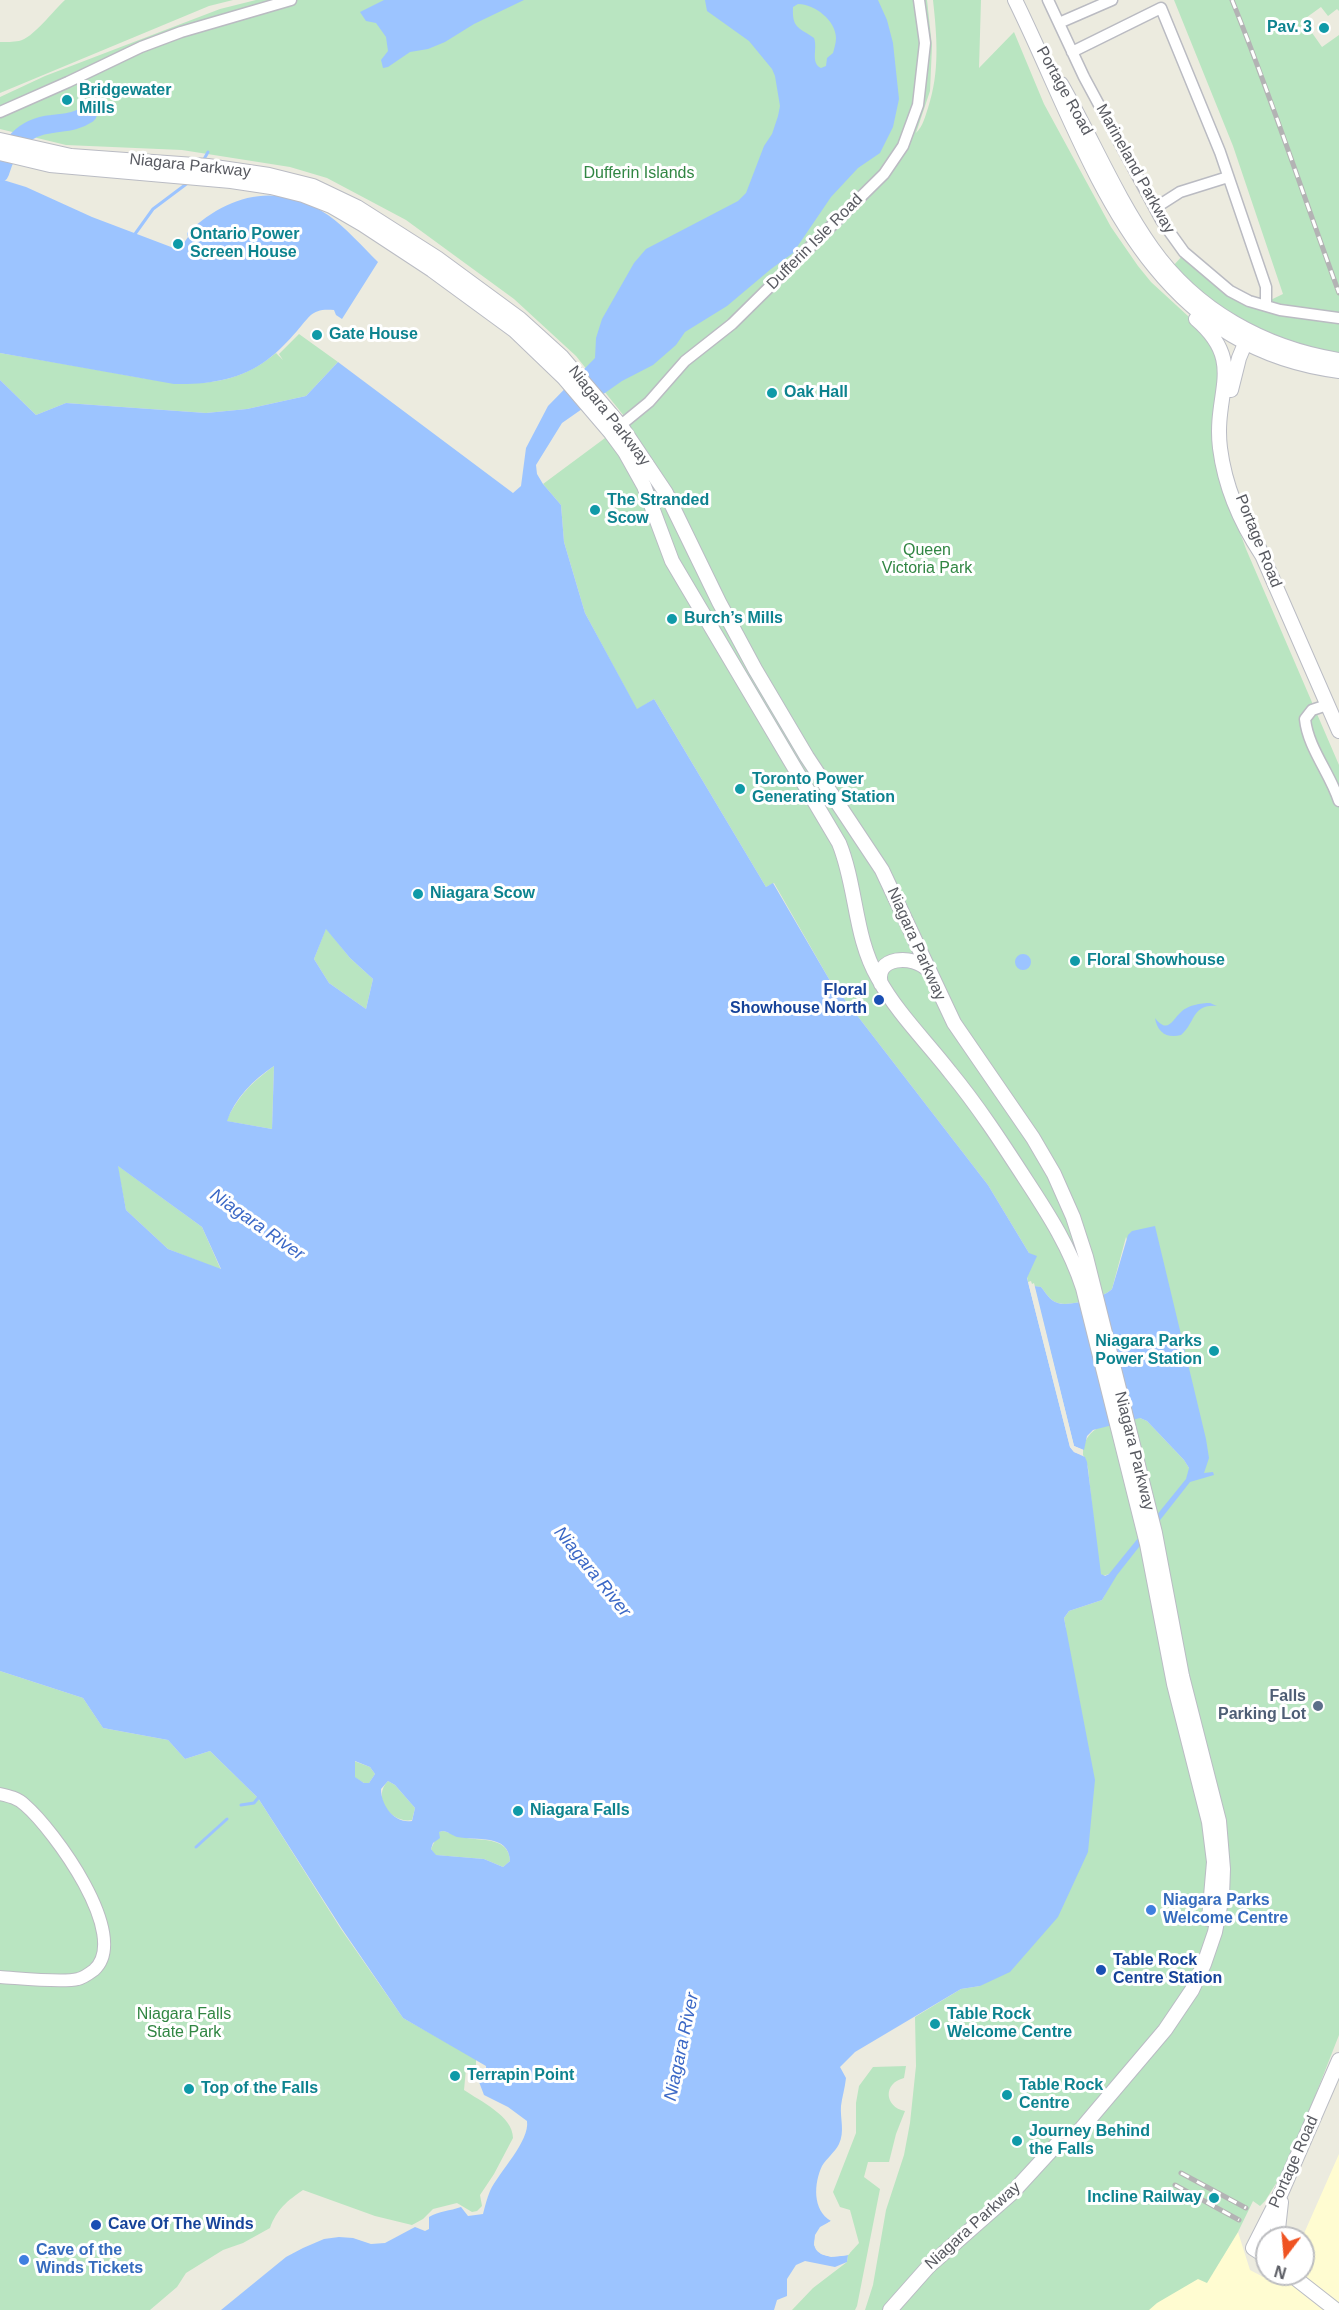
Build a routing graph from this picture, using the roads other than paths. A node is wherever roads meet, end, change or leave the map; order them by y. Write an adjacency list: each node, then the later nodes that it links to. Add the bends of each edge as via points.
1 (291, 0): 10 (street, via 141,47)
2 (919, 0): 22 (street, Dufferin Isle Road, via 925,43 918,105 903,146 884,174 732,324 685,361 649,402)
3 (1015, 0): 7 (main road, Portage Road)
4 (1048, 0): 6 (street, Portage Road)
5 (1112, 0): 6 (street)
6 (1059, 23): 8 (street, Portage Road)
7 (1030, 30): 14 (main road, Portage Road); 19 (main road, Portage Road, via 1152,249 1202,301)
8 (1072, 52): 9 (street, Portage Road); 15 (street, via 1161,8)
9 (1092, 91): 16 (street, Marineland Parkway)
10 (0, 112)
11 (0, 140): 13 (main road, Niagara Parkway)
12 (0, 153): 13 (main road, Niagara Parkway)
13 (36, 156): 22 (main road, Niagara Parkway, via 83,169 206,172 321,201 424,264 493,314 569,373)
14 (1090, 165): 19 (main road, Portage Road, via 1154,268 1195,309); 23 (main road, via 1107,210 1133,254 1163,289 1211,333 1221,350 1225,370 1218,430 1222,464 1242,522)
15 (1228, 177): 16 (street, via 1180,192); 17 (street, via 1266,287)
16 (1155, 208): 17 (street, Marineland Parkway, via 1184,252 1230,291)
17 (1266, 306): 18 (street, Marineland Parkway)
18 (1339, 318)
19 (1248, 337): 20 (main road); 21 (main road, via 1301,363); 23 (main road, Portage Road, via 1230,396 1227,445 1240,501)
20 (1339, 360)
21 (1339, 371)
22 (616, 429): 27 (main road, Niagara Parkway, via 666,493 719,602 788,725 882,870); 28 (main road, Niagara Parkway, via 644,486 672,561 839,843 849,869 864,947)
23 (1262, 555): 24 (main road, Portage Road)
24 (1327, 705): 25 (main road, Portage Road); 26 (street, via 1312,710 1305,718 1306,733 1334,783)
25 (1339, 731)
26 (1339, 801)
27 (929, 972): 28 (main road, via 917,962 894,961 882,969); 29 (main road, Niagara Parkway, via 962,1038 1054,1174 1074,1221)
28 (881, 984): 29 (main road, Niagara Parkway, via 1000,1140 1062,1236)
29 (1090, 1296): 33 (main road, Niagara Parkway, via 1219,1821 1224,1860 1222,1896 1210,1948 1187,1999 1165,2030)
30 (0, 1794): 31 (street, via 23,1803 66,1853 101,1919 103,1951 94,1969 77,1979)
31 (0, 1977)
32 (1339, 2060): 34 (main road, Portage Road)
33 (1063, 2143): 38 (main road, Niagara Parkway, via 929,2266); 39 (main road, Niagara Parkway, via 1026,2192 947,2260)
34 (1282, 2191): 35 (main road, Portage Road); 36 (main road)
35 (1264, 2226)
36 (1278, 2226)
37 (1305, 2286): 40 (main road)
38 (890, 2310)
39 (902, 2310)
40 (1336, 2310)

